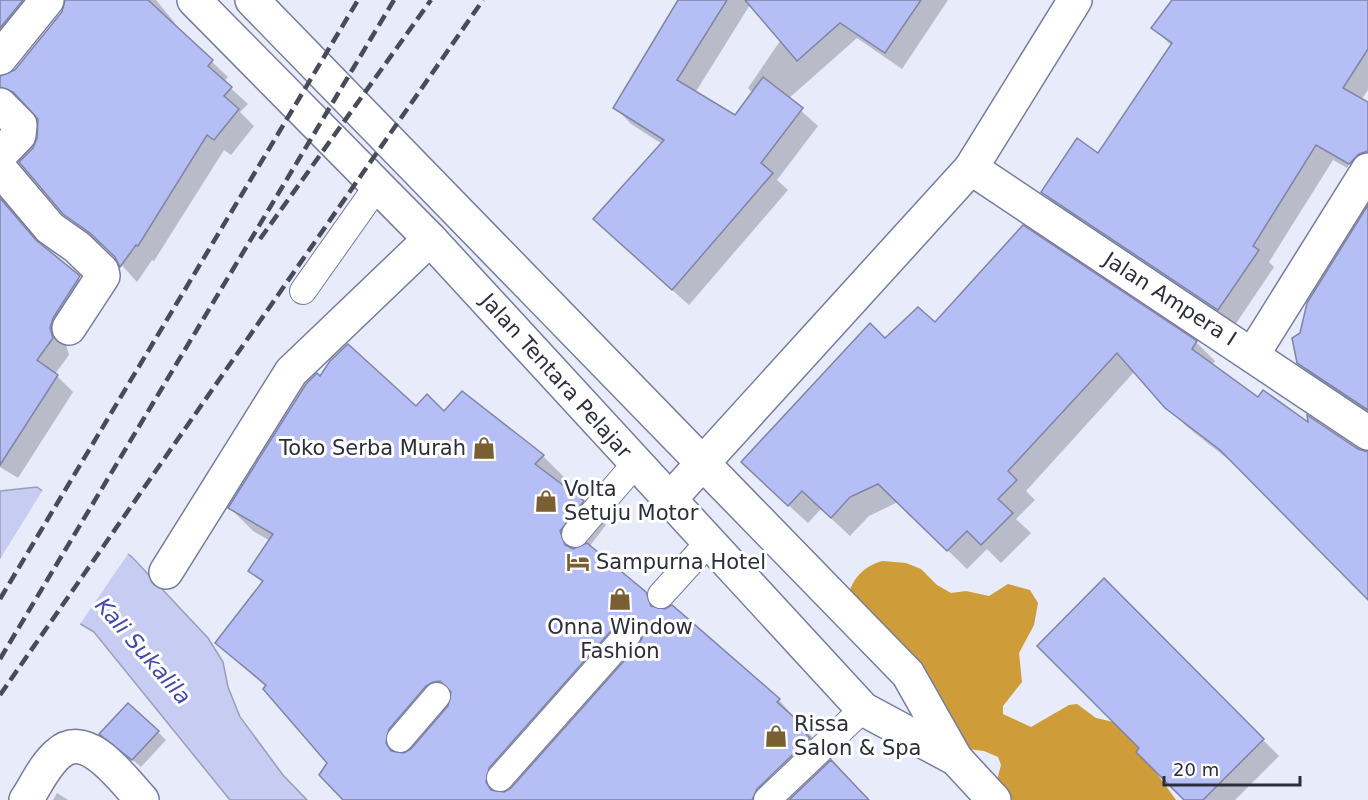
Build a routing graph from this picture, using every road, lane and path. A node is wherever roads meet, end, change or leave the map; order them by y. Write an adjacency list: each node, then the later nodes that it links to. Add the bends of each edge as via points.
1 (47, 0): 5 (street)
2 (194, 0): 11 (street, Jalan Tentara Pelajar)
3 (252, 0): 18 (street, Jalan Tentara Pelajar)
4 (1075, 0): 8 (street)
5 (0, 58)
6 (0, 105): 7 (street, via 20,125 19,135)
7 (0, 155)
8 (971, 168): 15 (street, Jalan Ampera I); 18 (street)
9 (0, 169): 14 (street, via 50,228 102,271 103,276)
10 (1368, 170): 15 (street)
11 (378, 185): 12 (street, Jalan Tentara Pelajar); 13 (lane)
12 (430, 239): 17 (street, Jalan Tentara Pelajar); 22 (street, via 291,372)
13 (303, 291)
14 (69, 328)
15 (1253, 354): 16 (street, Jalan Ampera I)
16 (1368, 433)
17 (636, 463): 19 (street, Jalan Tentara Pelajar); 20 (lane)
18 (703, 463): 19 (street); 28 (street, Jalan Tentara Pelajar, via 908,674)
19 (669, 499): 21 (street, Jalan Tentara Pelajar)
20 (575, 534)
21 (709, 542): 23 (lane); 26 (street, Jalan Tentara Pelajar)
22 (166, 572)
23 (661, 595)
24 (628, 634): 29 (lane)
25 (437, 696): 27 (lane)
26 (863, 709): 28 (street, Jalan Tentara Pelajar); 32 (lane)
27 (400, 739)
28 (956, 759): 33 (street, Jalan Tentara Pelajar)
29 (500, 778)
30 (26, 800): 31 (street, via 58,753 72,746 97,753)
31 (142, 800)
32 (767, 800)
33 (994, 800)

